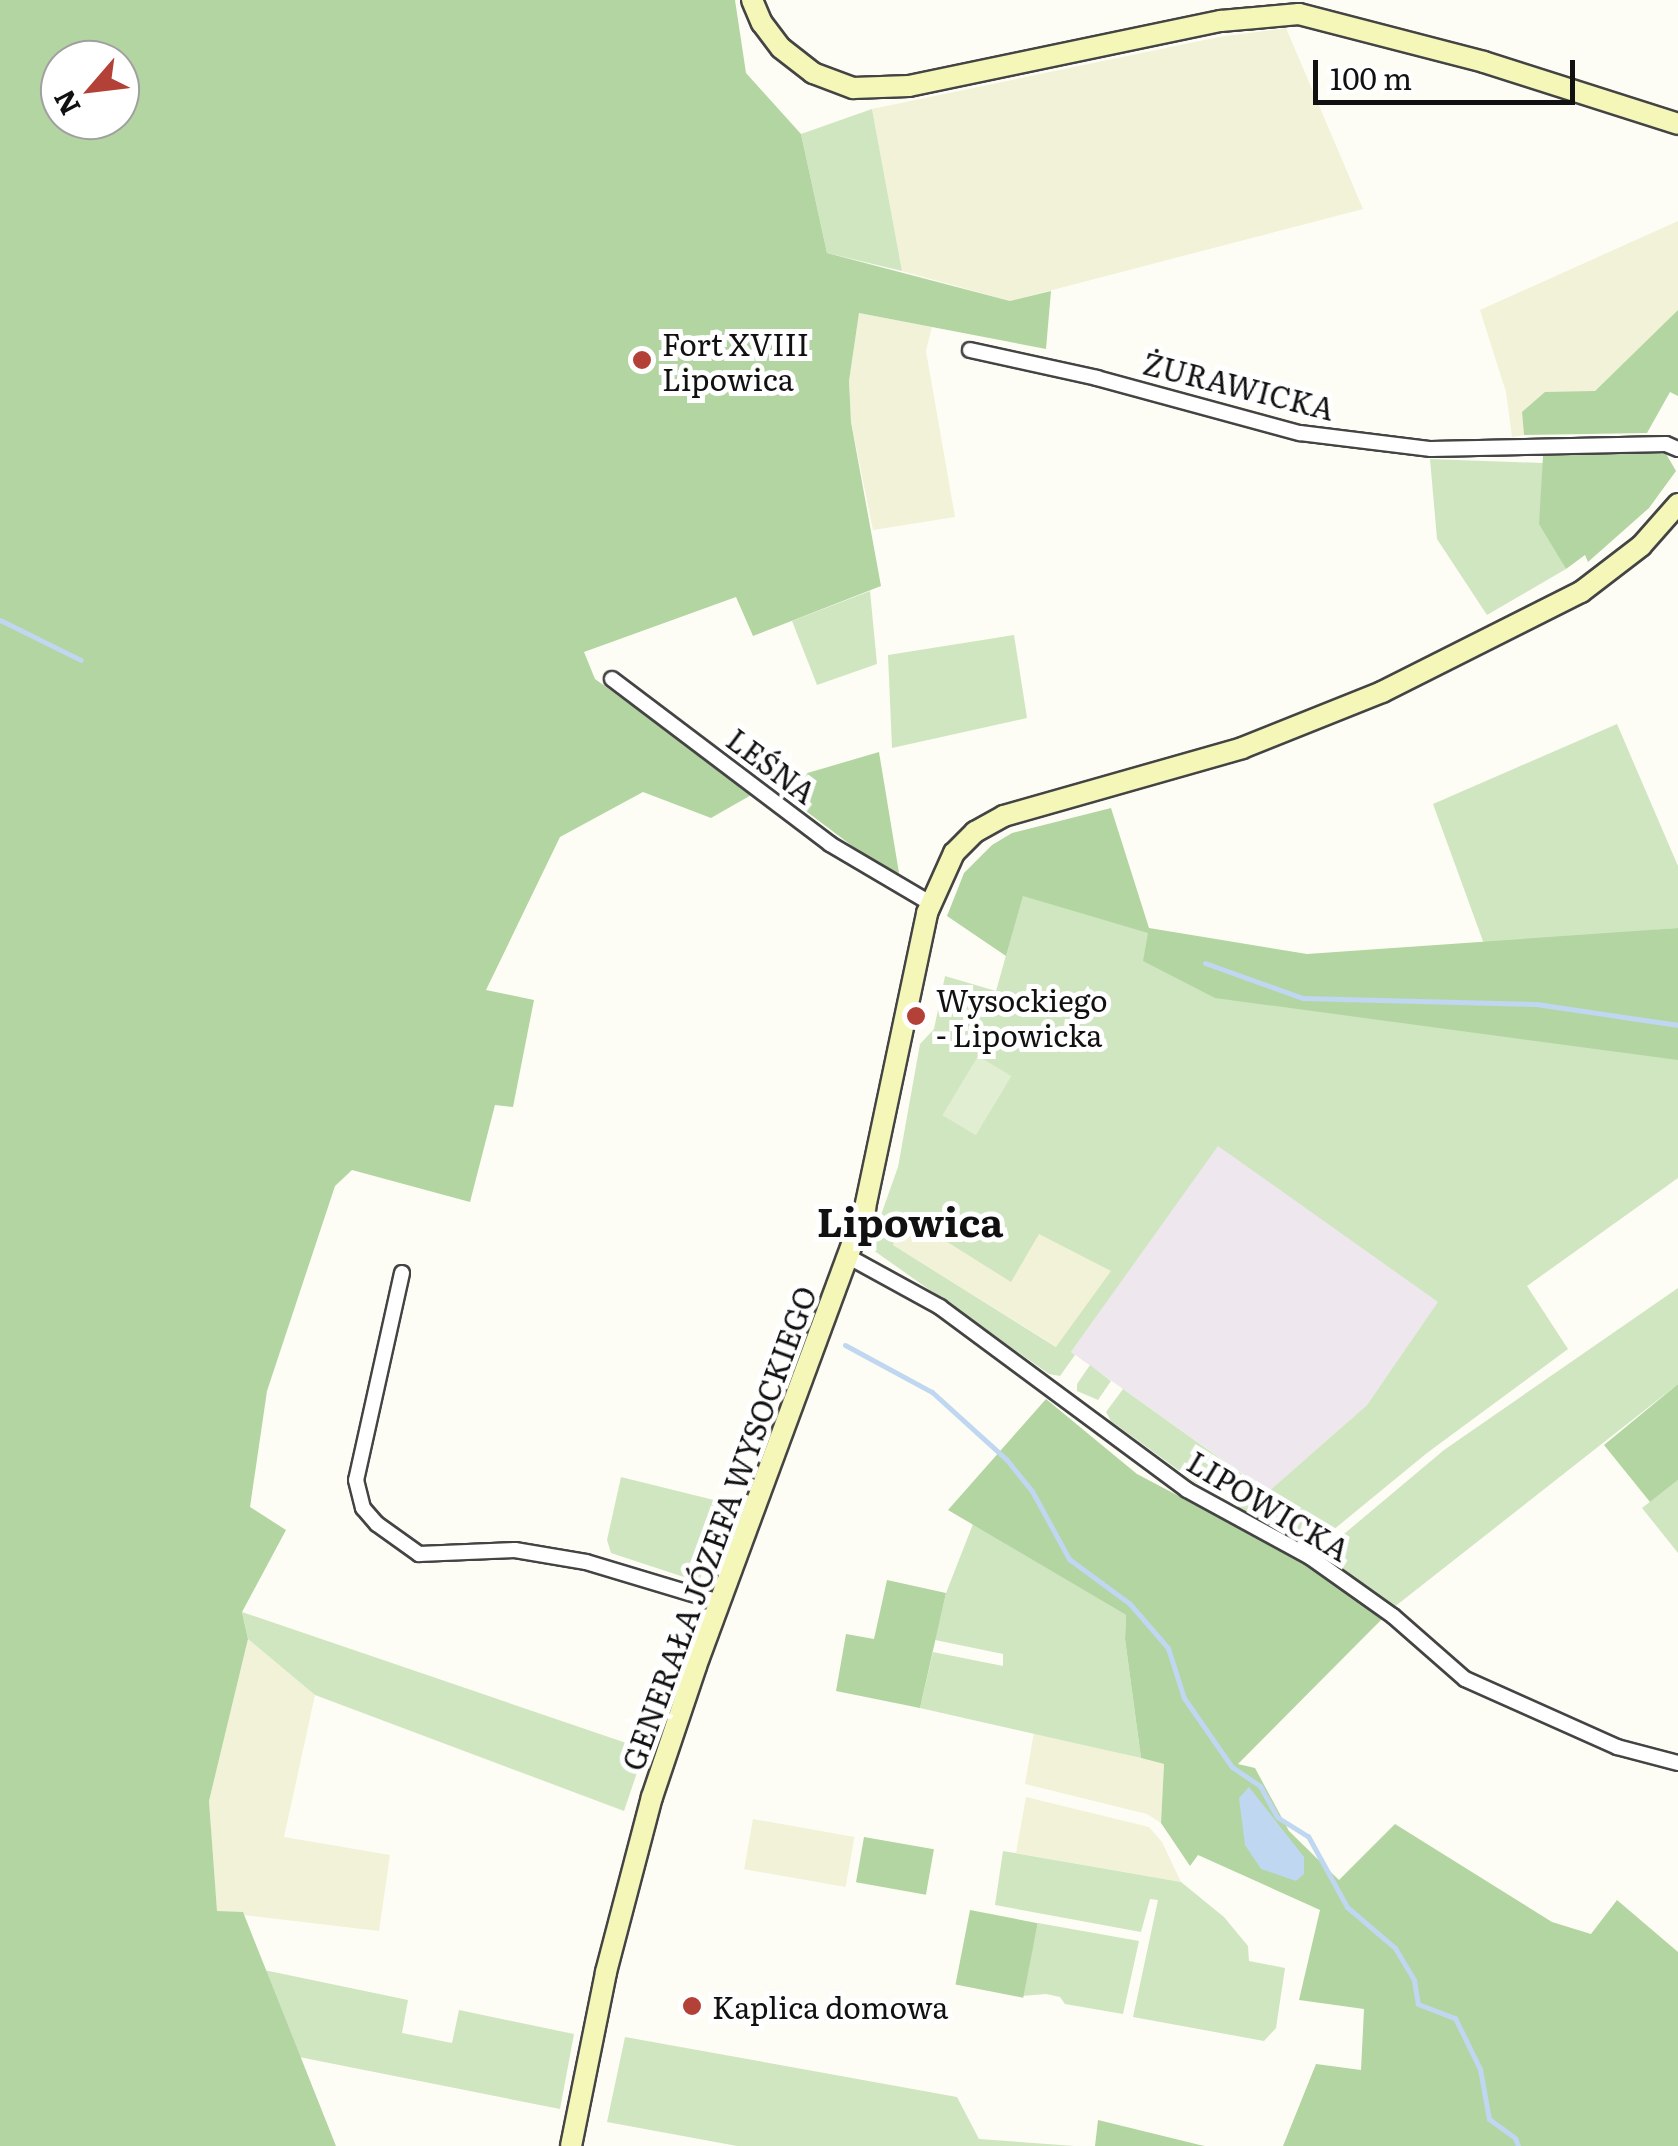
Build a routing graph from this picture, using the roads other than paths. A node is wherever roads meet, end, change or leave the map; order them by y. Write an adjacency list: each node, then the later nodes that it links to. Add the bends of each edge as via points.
1 (752, 0): 2 (street, via 770,35 794,60 853,88 908,86 1221,21 1300,14)
2 (1678, 124)
3 (970, 350): 4 (street, ŻURAWICKA, via 1300,434 1430,449)
4 (1678, 449)
5 (1678, 504): 7 (street, GENERAŁA JÓZEFA WYSOCKIEGO, via 1641,546 1581,592 1350,707 1242,748 1004,816 954,853)
6 (612, 679): 7 (street, LEŚNA, via 830,844)
7 (930, 903): 8 (street, GENERAŁA JÓZEFA WYSOCKIEGO, via 879,1154)
8 (849, 1258): 10 (street, GENERAŁA JÓZEFA WYSOCKIEGO); 11 (street, LIPOWICKA, via 940,1308 1187,1490 1310,1557 1465,1678 1617,1747)
9 (402, 1272): 10 (street, via 356,1480 377,1524 419,1554 515,1550 586,1562)
10 (719, 1602): 12 (street, GENERAŁA JÓZEFA WYSOCKIEGO, via 626,1891)
11 (1678, 1763)
12 (571, 2146)

